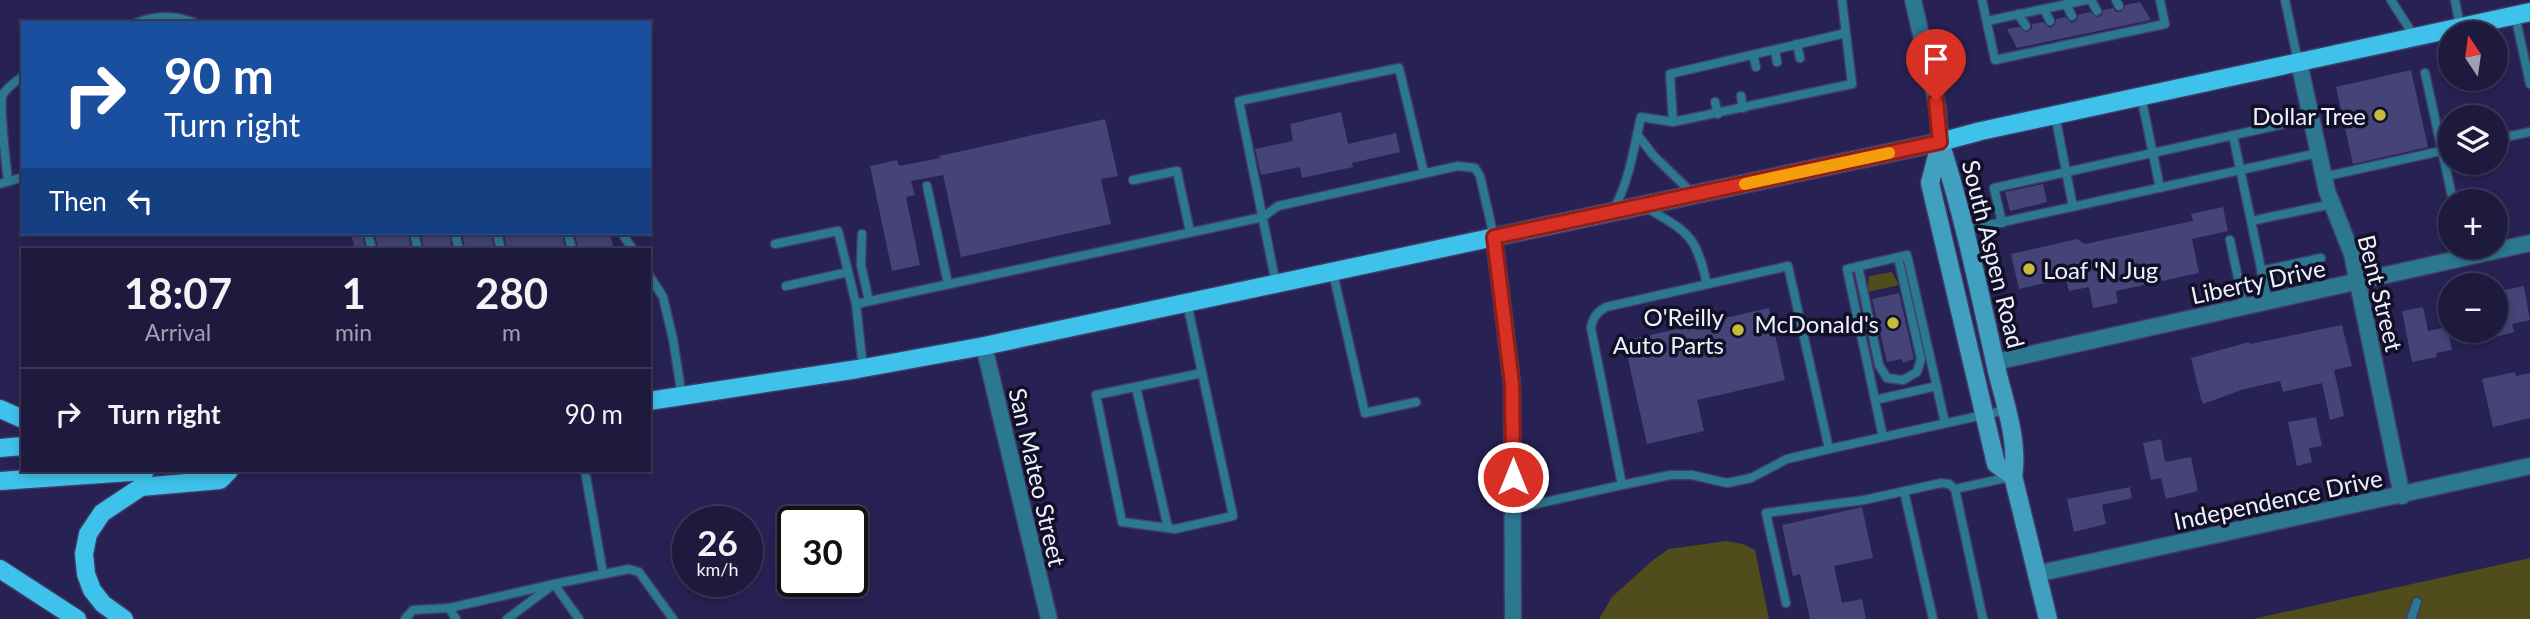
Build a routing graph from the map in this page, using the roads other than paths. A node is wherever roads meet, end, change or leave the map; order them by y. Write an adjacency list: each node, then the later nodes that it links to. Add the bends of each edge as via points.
1 (1842, 0): 23 (lane)
2 (1913, 0): 58 (street, via 1938,108)
3 (1982, 0): 17 (lane)
4 (2088, 0): 9 (lane); 12 (lane)
5 (2160, 0): 17 (lane, via 2165,24 2061,42 1995,60)
6 (2284, 0): 31 (lane)
7 (2391, 0): 24 (lane)
8 (2455, 0): 19 (lane)
9 (2066, 4): 10 (lane); 14 (lane)
10 (2044, 9): 13 (lane); 18 (lane)
11 (2524, 10): 20 (main road); 39 (lane)
12 (2097, 11)
13 (2018, 14): 17 (lane); 21 (lane)
14 (2072, 16)
15 (142, 21): 16 (lane, via 174,15)
16 (190, 21)
17 (1987, 21)
18 (2050, 21)
19 (2459, 21)
20 (2483, 21)
21 (2025, 26)
22 (2438, 32): 24 (main road)
23 (1846, 33): 25 (lane); 42 (lane, via 1852,84)
24 (2415, 37): 31 (main road)
25 (1797, 44): 26 (lane); 28 (lane)
26 (1775, 50): 27 (lane); 30 (lane)
27 (1753, 55): 29 (lane); 33 (lane)
28 (1800, 58)
29 (1735, 59): 32 (lane); 34 (lane)
30 (1777, 62)
31 (2299, 62): 44 (main road); 51 (street, Bent Street)
32 (1708, 65): 36 (lane); 53 (lane, via 1670,74)
33 (1756, 67)
34 (1737, 70)
35 (2425, 73): 52 (lane)
36 (1710, 76)
37 (21, 77): 68 (lane, via 2,97)
38 (1804, 83): 42 (lane)
39 (2530, 84)
40 (1783, 86): 45 (lane)
41 (1760, 92): 47 (lane)
42 (1805, 94): 45 (lane)
43 (1741, 96): 48 (lane)
44 (2141, 96): 50 (main road); 60 (lane)
45 (1786, 99): 47 (lane)
46 (1716, 102): 49 (lane)
47 (1763, 104): 48 (lane)
48 (1743, 108): 49 (lane)
49 (1718, 114): 53 (lane)
50 (2055, 115): 58 (main road); 64 (lane)
51 (2311, 118): 56 (lane); 61 (street, Bent Street)
52 (2438, 121)
53 (1673, 122): 55 (lane, via 1641,117)
54 (2530, 132): 57 (lane)
55 (1637, 134): 71 (lane); 75 (lane, via 1621,195)
56 (2233, 135): 60 (lane); 62 (lane)
57 (2508, 137)
58 (1940, 142): 71 (main road); 79 (street, South Aspen Road); 115 (street, South Aspen Road, via 1930,183)
59 (2438, 152): 65 (lane)
60 (2153, 153): 64 (lane); 70 (lane)
61 (2318, 153): 62 (lane); 65 (street, Bent Street)
62 (2240, 170): 70 (lane); 77 (lane)
63 (1424, 173): 76 (lane, via 1278,206); 76 (lane, via 1399,68 1239,101); 82 (lane, via 1458,166 1475,169)
64 (2066, 173): 74 (lane); 78 (lane, via 1994,188)
65 (2323, 177): 72 (street, Bent Street)
66 (21, 178): 68 (lane)
67 (1133, 180): 80 (lane, via 1177,171)
68 (4, 183)
69 (927, 186): 94 (lane)
70 (2160, 188): 74 (lane)
71 (1694, 195): 73 (main road)
72 (2332, 204): 77 (lane); 93 (street, Bent Street)
73 (1642, 205): 75 (main road); 95 (lane, via 1695,242)
74 (2073, 207): 78 (lane)
75 (1612, 211): 82 (main road)
76 (1263, 217): 80 (lane); 96 (lane)
77 (2251, 221): 89 (lane)
78 (2001, 222): 79 (lane)
79 (1964, 230): 104 (street, South Aspen Road)
80 (1190, 232): 94 (lane)
81 (862, 234): 98 (lane, via 861,265)
82 (1494, 237): 91 (main road); 132 (street, via 1512,384)
83 (2230, 240): 102 (lane)
84 (2530, 243): 93 (street, Liberty Drive)
85 (775, 244): 90 (lane, via 838,231)
86 (1898, 257): 88 (lane); 88 (lane, via 1921,359 1917,372 1903,380 1894,381 1882,373); 107 (lane, via 1907,255)
87 (2321, 258): 89 (lane)
88 (1858, 266): 110 (lane, via 1847,269)
89 (2261, 271): 99 (lane)
90 (848, 272): 97 (lane); 101 (lane)
91 (1333, 273): 96 (main road); 112 (lane, via 1365,413)
92 (651, 280): 109 (lane, via 666,308)
93 (2358, 282): 99 (street, Liberty Drive); 131 (street, Bent Street)
94 (948, 284): 98 (lane)
95 (1707, 284): 121 (lane, via 1788,266); 128 (lane, via 1606,307 1593,319 1591,328)
96 (1276, 285): 100 (main road)
97 (786, 286)
98 (869, 301): 101 (lane)
99 (2267, 302): 102 (street, Liberty Drive)
100 (1187, 303): 103 (main road); 106 (lane)
101 (856, 304): 105 (lane)
102 (2244, 307): 104 (street, Liberty Drive)
103 (984, 346): 105 (main road); 148 (street, San Mateo Street)
104 (1995, 362): 114 (street, South Aspen Road)
105 (863, 368): 109 (main road)
106 (1202, 373): 108 (lane); 133 (lane, via 1233,516)
107 (1937, 386): 110 (lane); 117 (lane)
108 (1136, 387): 133 (lane); 133 (lane, via 1096,395 1122,522)
109 (682, 397): 111 (main road)
110 (1875, 400): 118 (lane)
111 (651, 401)
112 (1416, 402)
113 (0, 409): 116 (main road)
114 (2006, 410): 115 (lane); 126 (street, South Aspen Road, via 2016,459)
115 (1984, 414): 117 (lane); 126 (street, South Aspen Road, via 1996,464)
116 (21, 418)
117 (1945, 423): 118 (lane)
118 (1883, 437): 121 (lane)
119 (21, 446): 120 (main road)
120 (0, 449)
121 (1829, 449): 128 (lane, via 1787,459 1751,478 1727,483 1670,475)
122 (2530, 467): 131 (street, Independence Drive)
123 (130, 472): 127 (main road)
124 (228, 472): 142 (main road, via 220,480 141,487 102,513 88,534 86,574 103,604)
125 (585, 472): 135 (lane)
126 (2013, 476): 129 (lane); 136 (street, South Aspen Road)
127 (0, 481)
128 (1622, 485): 132 (lane)
129 (1955, 489): 130 (lane, via 1941,483); 151 (lane)
130 (1904, 491): 139 (lane, via 1766,513); 150 (lane)
131 (2402, 496): 136 (street, Independence Drive)
132 (1513, 509): 149 (street)
133 (1168, 528)
134 (0, 569): 141 (main road)
135 (603, 573): 137 (lane); 147 (lane, via 639,572)
136 (2036, 574): 152 (street, South Aspen Road)
137 (554, 584): 140 (lane); 145 (lane); 146 (lane)
138 (2417, 602): 153 (lane)
139 (1786, 603)
140 (449, 608): 143 (lane, via 413,610); 144 (lane)
141 (77, 619)
142 (124, 619)
143 (405, 619)
144 (456, 619)
145 (507, 619)
146 (579, 619)
147 (673, 619)
148 (1049, 619)
149 (1513, 619)
150 (1933, 619)
151 (1983, 619)
152 (2048, 619)
153 (2411, 619)

